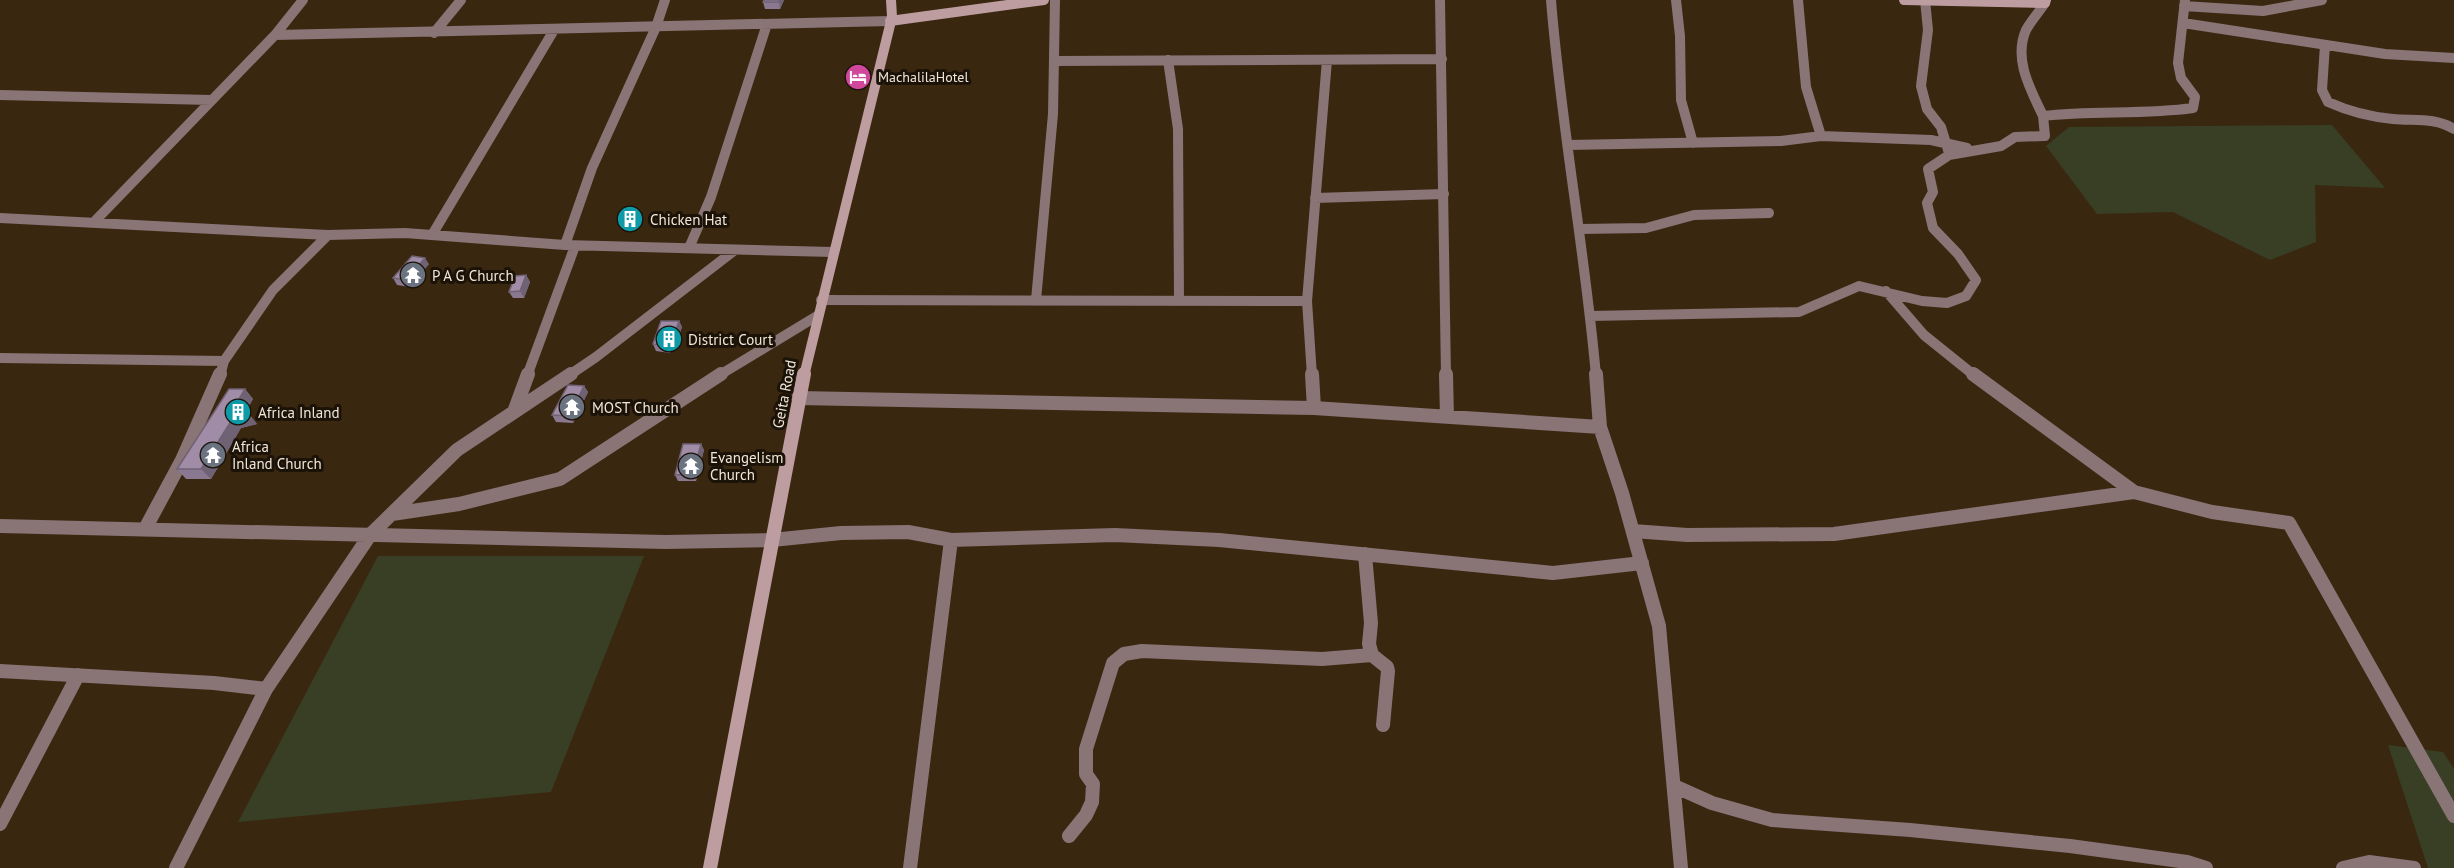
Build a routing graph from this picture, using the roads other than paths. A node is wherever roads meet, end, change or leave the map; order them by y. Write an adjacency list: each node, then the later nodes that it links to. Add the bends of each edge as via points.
1 (303, 0): 23 (street)
2 (461, 0): 22 (street)
3 (665, 0): 20 (street)
4 (891, 0): 17 (main road, Geita Road)
5 (1044, 0): 15 (main road)
6 (1054, 0): 29 (street)
7 (1440, 0): 26 (street)
8 (1551, 0): 36 (street)
9 (1676, 0): 35 (street, via 1681,100)
10 (1798, 0): 34 (street, via 1806,76 1814,122)
11 (1904, 0): 12 (main road)
12 (1925, 0): 14 (main road); 37 (street, via 1928,30 1921,86 1927,110 1941,127)
13 (2322, 0): 16 (street, via 2263,11)
14 (2045, 2): 32 (street, via 2026,31 2020,57)
15 (988, 3): 17 (main road)
16 (2185, 3): 18 (street)
17 (890, 21): 19 (street); 49 (main road, Geita Road)
18 (2182, 22): 24 (street); 32 (street, via 2178,63 2181,78 2195,97 2193,108)
19 (767, 24): 20 (street); 47 (street, via 711,197)
20 (656, 27): 21 (street); 46 (street, via 592,168)
21 (554, 30): 22 (street); 45 (street)
22 (434, 33): 23 (street)
23 (274, 35): 31 (street)
24 (2325, 45): 25 (street); 33 (street, via 2322,83 2328,102 2360,113 2439,122)
25 (2454, 58)
26 (1442, 59): 28 (street); 38 (street)
27 (1168, 60): 28 (street); 29 (street); 53 (street, via 1178,129)
28 (1327, 60): 39 (street)
29 (1054, 61): 52 (street)
30 (0, 95): 31 (street)
31 (211, 100): 42 (street)
32 (2043, 116): 37 (street, via 2045,136 2015,137 2001,146 1979,149)
33 (2454, 129)
34 (1821, 136): 35 (street); 37 (street, via 1857,140 1894,137)
35 (1693, 143): 36 (street)
36 (1568, 145): 43 (street)
37 (1948, 149): 50 (street, via 1928,169 1933,192 1927,203 1933,228 1976,280 1966,296 1947,303 1922,301)
38 (1444, 194): 39 (street); 62 (street)
39 (1315, 198): 54 (street)
40 (1769, 213): 43 (street, via 1694,215 1646,228)
41 (0, 218): 42 (street)
42 (95, 221): 44 (street)
43 (1580, 229): 56 (street)
44 (328, 235): 45 (street); 58 (street, via 273,290)
45 (432, 235): 46 (street)
46 (570, 245): 47 (street); 61 (street)
47 (689, 248): 48 (street)
48 (735, 250): 49 (street); 61 (street, via 596,357)
49 (833, 252): 51 (main road, Geita Road)
50 (1885, 290): 56 (street, via 1859,286 1800,312); 64 (street, via 1924,335)
51 (821, 300): 52 (street); 55 (main road, Geita Road)
52 (1036, 300): 53 (street)
53 (1179, 301): 54 (street)
54 (1308, 301): 60 (street)
55 (817, 316): 59 (main road, Geita Road); 65 (street, via 756,351 560,479 459,504)
56 (1590, 316): 63 (street)
57 (0, 358): 58 (street)
58 (224, 361): 67 (street, via 182,460)
59 (798, 398): 60 (street); 70 (main road, Geita Road)
60 (1314, 408): 62 (street)
61 (513, 412): 65 (street, via 457,450)
62 (1447, 417): 63 (street)
63 (1600, 427): 68 (street)
64 (2134, 492): 68 (street, via 1834,534 1687,535); 80 (street, via 2212,512 2289,524)
65 (392, 514): 69 (street)
66 (0, 526): 67 (street)
67 (145, 529): 69 (street)
68 (1633, 531): 73 (street)
69 (370, 535): 70 (street, via 665,542); 77 (street)
70 (772, 540): 71 (street, via 841,532 908,532); 84 (main road, Geita Road)
71 (951, 540): 72 (street, via 1115,535); 85 (street)
72 (1365, 554): 73 (street, via 1553,573); 74 (street)
73 (1641, 564): 79 (street, via 1659,626)
74 (1372, 655): 78 (street, via 1388,668 1390,675); 82 (street, via 1322,658 1142,651 1124,654 1113,663 1086,749 1086,774 1093,784 1092,802)
75 (0, 671): 76 (street)
76 (78, 675): 77 (street); 81 (street)
77 (266, 688): 83 (street)
78 (1383, 725)
79 (1674, 786): 86 (street); 87 (street, via 1712,803 1772,820 2070,846)
80 (2454, 816)
81 (0, 824)
82 (1069, 836)
83 (176, 868)
84 (710, 868)
85 (910, 868)
86 (1681, 868)
87 (2206, 868)
88 (2343, 868): 89 (street, via 2354,862)
89 (2414, 868)

